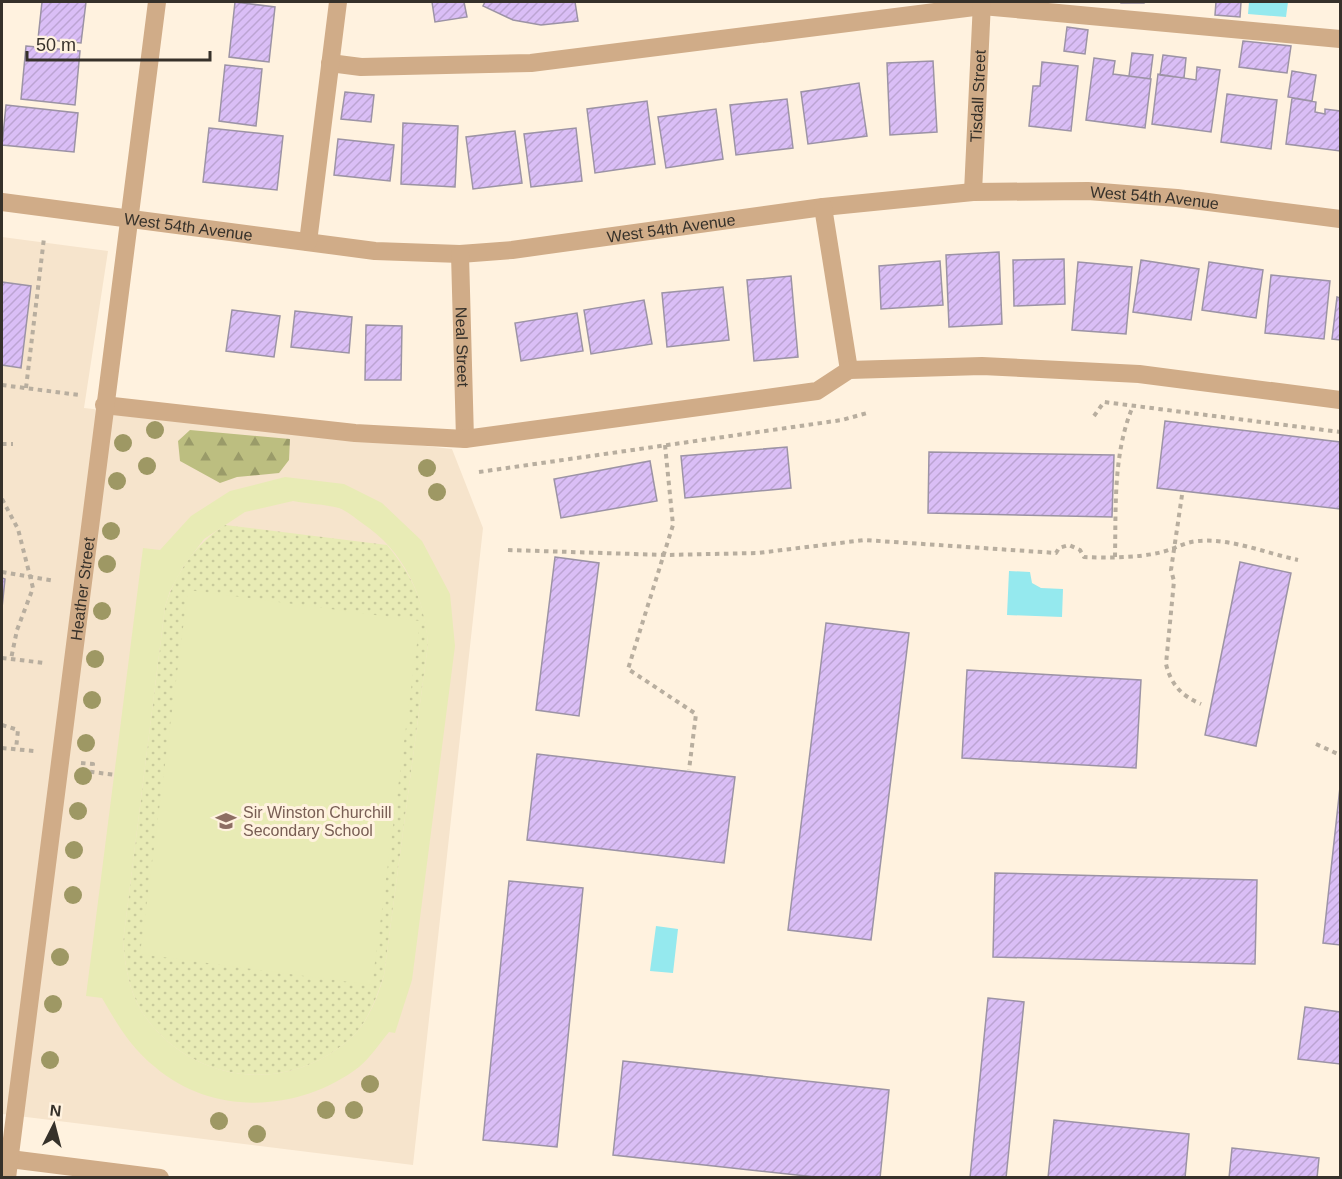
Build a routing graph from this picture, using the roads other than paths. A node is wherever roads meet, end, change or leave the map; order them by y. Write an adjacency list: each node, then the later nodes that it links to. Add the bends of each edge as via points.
1 (158, 2): 9 (street, Heather Street)
2 (338, 2): 5 (street)
3 (982, 4): 4 (street); 5 (street, via 531,63 361,67); 6 (street, Tisdall Street)
4 (1341, 39)
5 (330, 63): 11 (street)
6 (973, 192): 8 (street, West 54th Avenue); 10 (street, West 54th Avenue, via 1088,191)
7 (2, 202): 9 (street, West 54th Avenue)
8 (823, 207): 12 (street, West 54th Avenue); 13 (street)
9 (130, 218): 11 (street, West 54th Avenue); 15 (street, Heather Street)
10 (1341, 219)
11 (308, 242): 12 (street, West 54th Avenue, via 375,251)
12 (460, 254): 16 (street, Neal Street)
13 (849, 370): 14 (street, via 982,366 1139,374); 16 (street, via 817,391)
14 (1341, 400)
15 (104, 405): 16 (street, via 356,433); 17 (street, Heather Street)
16 (465, 439)
17 (6, 1158): 18 (street, Heather Street); 19 (street)
18 (7, 1178)
19 (160, 1178)

